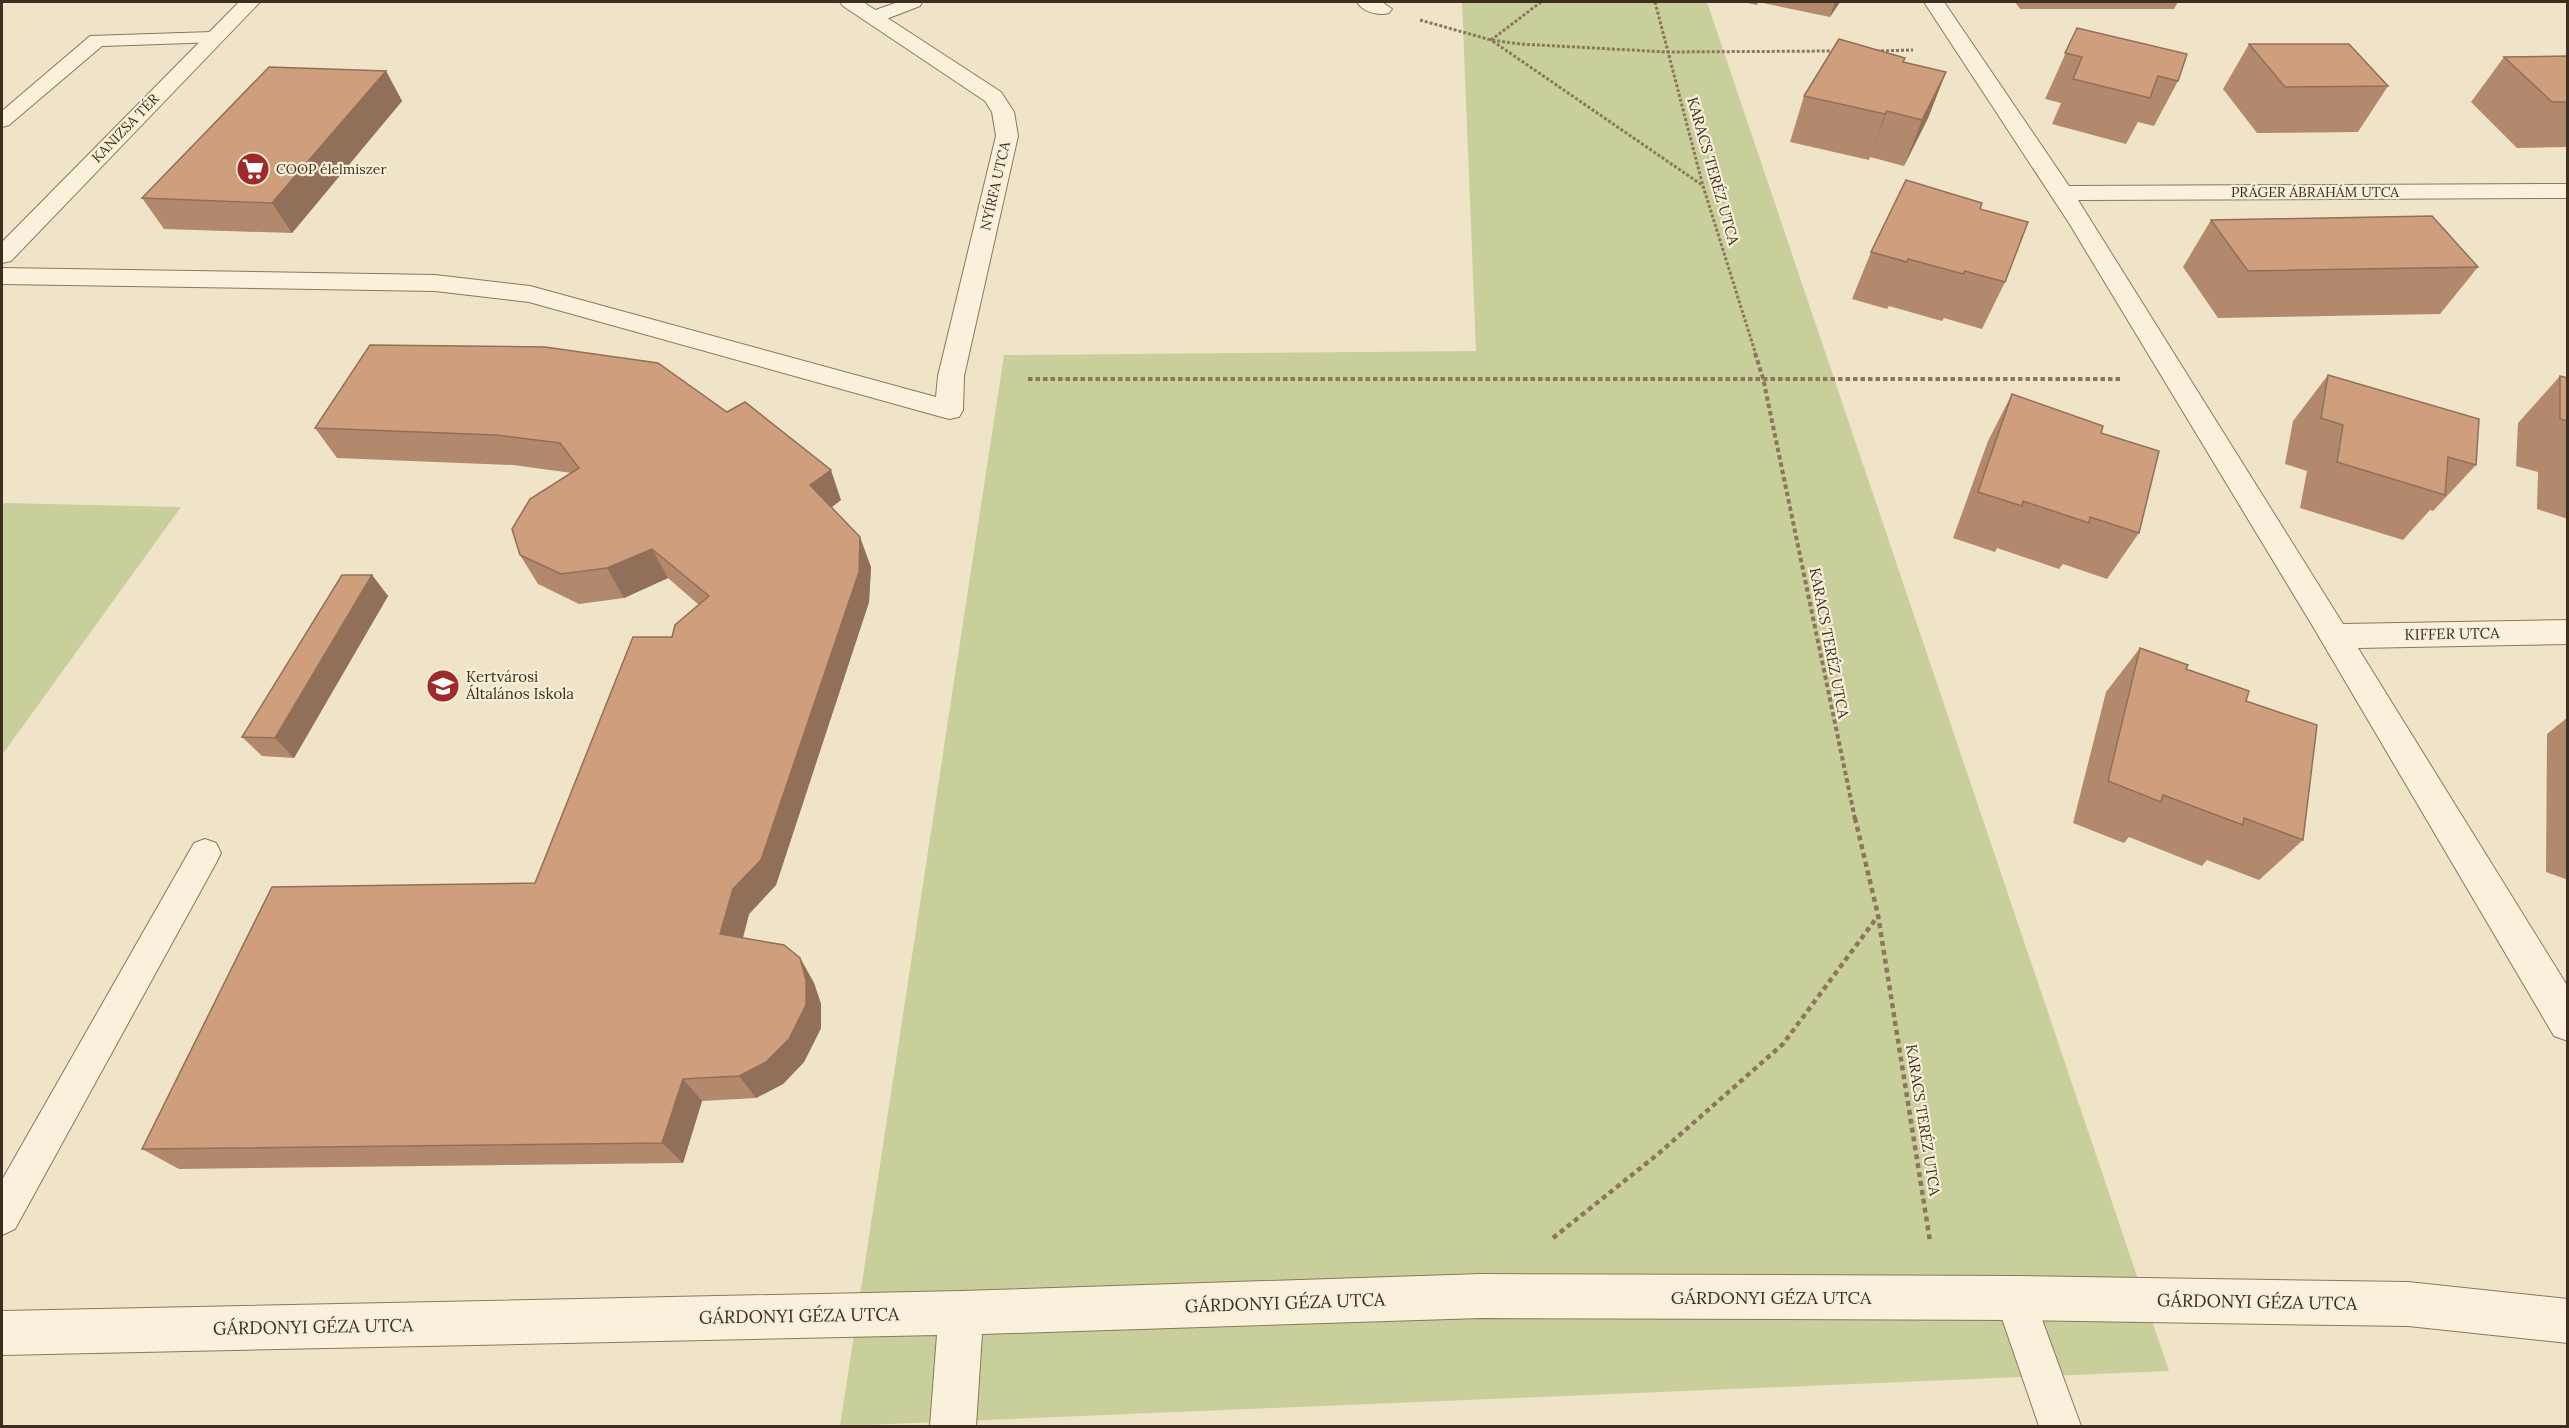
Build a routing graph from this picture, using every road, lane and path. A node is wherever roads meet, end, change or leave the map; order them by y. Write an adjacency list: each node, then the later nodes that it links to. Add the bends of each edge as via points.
1 (250, 2): 9 (street, KANIZSA TÉR)
2 (850, 2): 8 (street, NYÍRFA UTCA)
3 (913, 2): 8 (lane)
4 (1541, 2): 10 (path)
5 (1655, 2): 14 (path, KARACS TERÉZ UTCA)
6 (1934, 2): 11 (street)
7 (1375, 5): 10 (path)
8 (874, 17): 20 (street, NYÍRFA UTCA, via 993,96 1003,112 1007,136 951,376 949,410 530,294 435,283)
9 (212, 38): 15 (lane, via 97,40); 19 (street, KANIZSA TÉR)
10 (1491, 40): 14 (path); 16 (path)
11 (1963, 50): 13 (path); 18 (street)
12 (1845, 51): 14 (path)
13 (1868, 51)
14 (1667, 52): 16 (path, KARACS TERÉZ UTCA)
15 (2, 121)
16 (1702, 186): 21 (path, KARACS TERÉZ UTCA)
17 (2568, 191): 18 (street, PRÁGER ÁBRAHÁM UTCA)
18 (2062, 193): 23 (street)
19 (2, 256)
20 (2, 276)
21 (1764, 378): 22 (path); 23 (path); 27 (path, KARACS TERÉZ UTCA, via 1843,771)
22 (1028, 379)
23 (2177, 379): 25 (street)
24 (2568, 632): 25 (street, KIFFER UTCA)
25 (2336, 636): 28 (street)
26 (205, 854): 29 (lane)
27 (1878, 915): 30 (path, via 1783,1044 1658,1154); 31 (path, KARACS TERÉZ UTCA)
28 (2568, 1023)
29 (2, 1216)
30 (1546, 1244)
31 (1939, 1298): 32 (street, GÁRDONYI GÉZA UTCA); 33 (street, GÁRDONYI GÉZA UTCA, via 1481,1296)
32 (2015, 1298): 34 (street, GÁRDONYI GÉZA UTCA, via 2408,1304); 37 (lane)
33 (962, 1313): 35 (street, GÁRDONYI GÉZA UTCA); 36 (street)
34 (2568, 1321)
35 (2, 1333)
36 (952, 1426)
37 (2060, 1426)

